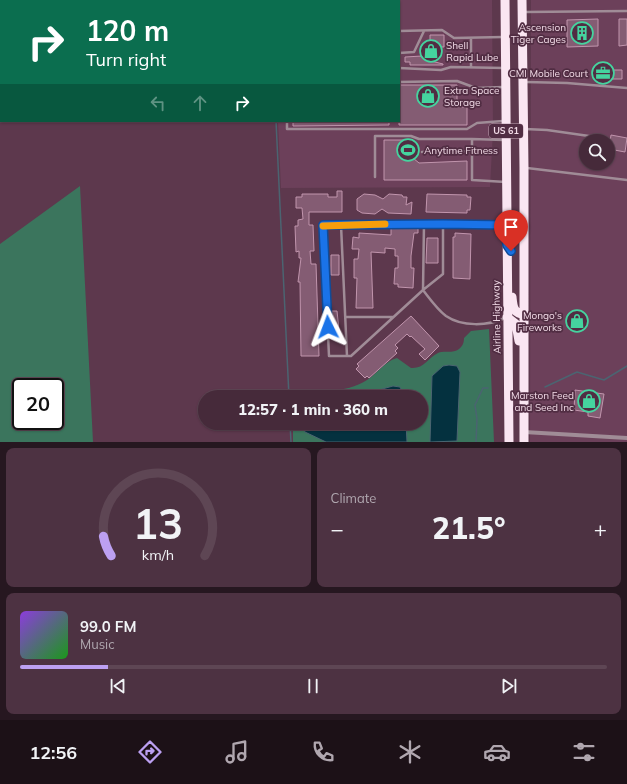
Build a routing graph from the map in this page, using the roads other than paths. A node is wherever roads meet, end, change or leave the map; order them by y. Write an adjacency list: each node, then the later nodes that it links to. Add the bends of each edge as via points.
1 (505, 0): 7 (highway, Airline Highway / US 61)
2 (522, 0): 4 (highway, US 61)
3 (627, 11): 4 (lane)
4 (523, 12): 14 (highway, US 61)
5 (400, 31): 6 (lane)
6 (424, 31): 8 (lane, via 442,30 454,38); 9 (lane, via 414,52)
7 (505, 37): 8 (lane); 12 (highway, Airline Highway / US 61)
8 (471, 38): 10 (lane)
9 (400, 53)
10 (471, 67): 11 (lane, via 441,70); 12 (lane)
11 (400, 68)
12 (505, 68): 15 (highway, Airline Highway / US 61)
13 (400, 82): 15 (lane, via 457,81 476,88)
14 (523, 82): 16 (lane); 19 (highway, US 61)
15 (506, 87): 17 (highway, Airline Highway / US 61)
16 (627, 88)
17 (506, 120): 18 (lane, via 477,123 467,129 287,129); 22 (highway, Airline Highway / US 61)
18 (287, 122)
19 (524, 129): 20 (lane); 25 (highway, US 61)
20 (579, 135)
21 (472, 139): 22 (lane); 23 (lane); 26 (lane, via 375,136)
22 (506, 140): 28 (highway, Airline Highway / US 61)
23 (472, 151): 24 (lane); 28 (lane, via 472,180)
24 (422, 152)
25 (524, 168): 27 (lane); 35 (highway, US 61)
26 (376, 177)
27 (627, 180)
28 (506, 182): 32 (highway, Airline Highway / US 61)
29 (341, 224): 30 (lane); 36 (lane); 39 (lane, via 323,225 329,356)
30 (424, 224): 31 (lane); 34 (lane)
31 (443, 224): 32 (lane); 34 (lane, via 443,274)
32 (506, 225): 33 (highway, Airline Highway / US 61)
33 (507, 245): 35 (highway, via 511,251 514,311); 38 (highway, Airline Highway / US 61)
34 (423, 290): 37 (lane); 38 (lane, via 446,316 459,322 487,324)
35 (525, 315): 40 (highway, US 61)
36 (345, 317): 37 (lane); 39 (lane)
37 (393, 317): 39 (lane, via 351,356)
38 (507, 317): 40 (highway, via 518,328 520,370); 43 (highway, Airline Highway / US 61)
39 (347, 356)
40 (524, 375): 41 (highway, US 61)
41 (524, 432): 42 (street); 44 (highway, US 61)
42 (627, 438)
43 (509, 442)
44 (524, 442)

